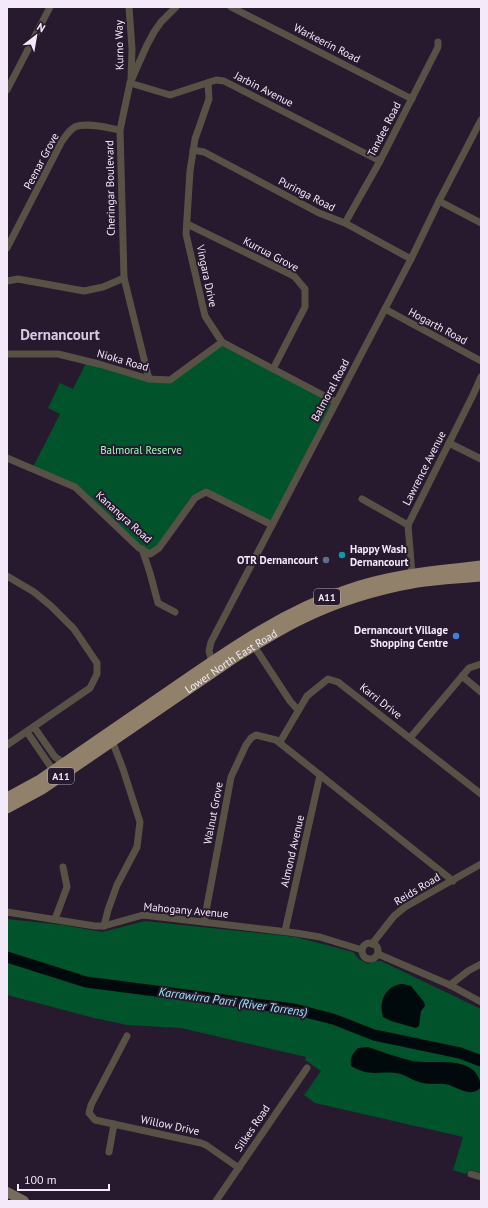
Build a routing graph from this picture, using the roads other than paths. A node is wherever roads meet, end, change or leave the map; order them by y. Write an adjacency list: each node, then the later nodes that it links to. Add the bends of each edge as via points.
1 (50, 7): 8 (street)
2 (129, 7): 6 (street, Kurno Way, via 132,49)
3 (176, 7): 6 (street, Cheringar Boulevard, via 154,32)
4 (231, 7): 9 (street, Warkeerin Road)
5 (438, 42): 9 (street, Tandee Road, via 438,47)
6 (130, 83): 7 (street, Jarbin Avenue, via 170,95); 11 (street, Cheringar Boulevard)
7 (208, 83): 12 (street, Vingara Drive, via 209,99); 13 (street, Jarbin Avenue, via 224,81)
8 (7, 90)
9 (412, 99): 13 (street, Tandee Road)
10 (481, 120): 14 (street, Balmoral Road)
11 (120, 130): 18 (street, Peenar Grove, via 88,125 76,127 69,132); 20 (street, Cheringar Boulevard)
12 (193, 150): 16 (street, Puringa Road, via 204,152 319,213); 17 (street, Vingara Drive)
13 (380, 161): 16 (street, Tandee Road)
14 (439, 201): 15 (street); 19 (street, Balmoral Road)
15 (481, 222)
16 (344, 223): 19 (street, Puringa Road)
17 (187, 224): 23 (street, Vingara Drive, via 186,234 205,316); 26 (street, Kurrua Grove, via 294,276 305,289 305,307)
18 (7, 248)
19 (411, 258): 22 (street, Balmoral Road)
20 (124, 278): 21 (street, via 103,287 84,291 18,279); 28 (street, Cheringar Boulevard)
21 (7, 282)
22 (385, 309): 25 (street, Hogarth Road); 29 (street, Balmoral Road)
23 (222, 342): 26 (street, Vingara Drive); 28 (street, Nioka Road, via 170,380)
24 (7, 354): 28 (street, Nioka Road, via 58,354)
25 (481, 361)
26 (273, 369): 29 (street, Vingara Drive)
27 (481, 377): 30 (street, Lawrence Avenue)
28 (149, 379)
29 (336, 402): 35 (street, Balmoral Road)
30 (449, 443): 32 (street); 34 (street, Lawrence Avenue)
31 (7, 458): 36 (street, Kanangra Road, via 75,487)
32 (481, 459)
33 (362, 499): 34 (street)
34 (408, 524): 38 (street)
35 (272, 525): 36 (street, Kanangra Road, via 206,492 195,498 160,548 150,554); 44 (street, Balmoral Road, via 211,642 209,651)
36 (142, 549): 41 (street, via 158,603)
37 (481, 566): 38 (main road, Lower North East Road / A11)
38 (412, 574): 42 (main road, Lower North East Road / A11, via 369,583 326,597 283,617)
39 (7, 576): 48 (street, via 34,592 74,629 97,663 97,674 90,688)
40 (481, 576): 42 (main road, Lower North East Road / A11, via 412,583 356,597 324,608)
41 (175, 612)
42 (251, 642): 44 (main road, Lower North East Road / A11); 47 (street)
43 (481, 664): 45 (street, via 469,668)
44 (213, 666): 50 (main road, Lower North East Road / A11)
45 (462, 676): 46 (street); 51 (street)
46 (481, 692)
47 (298, 710): 51 (street, Karri Drive, via 307,696 328,679 338,682); 52 (street, Karri Drive)
48 (34, 727): 49 (street); 54 (street)
49 (27, 732): 53 (street); 55 (street)
50 (110, 737): 54 (main road, Lower North East Road / A11); 66 (street, via 140,822 137,847 117,886)
51 (410, 738): 57 (street, Karri Drive)
52 (278, 741): 56 (street); 65 (street, Walnut Grove, via 256,735 251,738 233,770)
53 (7, 745)
54 (64, 769): 55 (main road, Lower North East Road / A11); 59 (main road, Lower North East Road / A11, via 34,794)
55 (53, 770): 58 (main road, Lower North East Road / A11)
56 (320, 775): 62 (street); 67 (street, Almond Avenue)
57 (481, 794)
58 (7, 798)
59 (7, 808)
60 (481, 864): 62 (street, Reids Road)
61 (63, 867): 64 (street, via 68,887)
62 (453, 881): 68 (street, Reids Road, via 405,907 394,916)
63 (7, 912): 64 (street, Mahogany Avenue)
64 (55, 919): 66 (street, Mahogany Avenue)
65 (204, 922): 66 (street, Mahogany Avenue, via 143,915); 67 (street, Mahogany Avenue)
66 (104, 926)
67 (285, 931): 69 (street, Mahogany Avenue, via 320,937)
68 (372, 944): 69 (street, via 366,945); 70 (street, via 378,949)
69 (362, 950): 70 (street, via 368,959 373,959)
70 (378, 954): 72 (street)
71 (481, 964): 72 (street)
72 (450, 985): 73 (street)
73 (481, 1002)
74 (127, 1036): 76 (street, Willow Drive, via 89,1109 95,1120)
75 (307, 1068): 78 (street, Silkes Road)
76 (114, 1124): 77 (street); 78 (street, Willow Drive, via 201,1143)
77 (109, 1152)
78 (239, 1168): 83 (street, Silkes Road)
79 (471, 1174): 80 (street)
80 (481, 1177)
81 (7, 1192): 82 (street)
82 (24, 1201)
83 (216, 1201)

